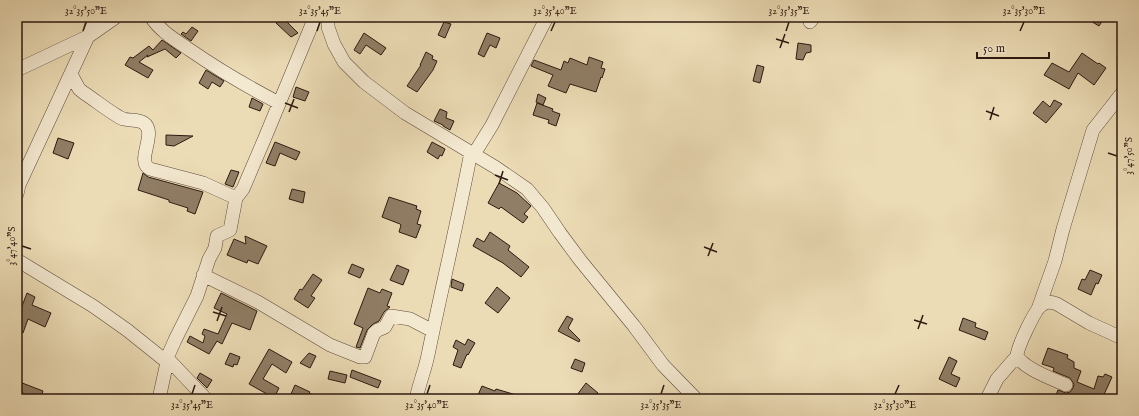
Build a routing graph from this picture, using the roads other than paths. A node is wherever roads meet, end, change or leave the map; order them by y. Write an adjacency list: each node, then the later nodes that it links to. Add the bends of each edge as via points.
1 (97, 17): 7 (street)
2 (116, 17): 7 (street)
3 (151, 17): 11 (street, via 159,28 239,83)
4 (315, 17): 11 (street)
5 (328, 17): 12 (street, via 328,28 334,44 344,62 364,82 405,112)
6 (547, 17): 12 (street, via 492,125)
7 (89, 36): 8 (street); 9 (street)
8 (17, 70)
9 (71, 74): 13 (street); 14 (street, via 84,93 123,118 146,125 146,167 203,183)
10 (1122, 92): 17 (street, via 1092,130 1055,261)
11 (279, 103): 14 (street, via 243,189)
12 (472, 153): 18 (street); 26 (street, via 526,189 663,365)
13 (17, 194)
14 (236, 198): 16 (street, via 230,230 217,236)
15 (17, 260): 21 (street, via 93,306)
16 (203, 275): 18 (street, via 258,302 330,344 360,357 365,356 374,333 385,327 391,316 410,319); 21 (street, via 197,296)
17 (1038, 309): 19 (street, via 1043,304 1052,302); 20 (street)
18 (433, 331): 23 (street)
19 (1122, 338)
20 (1017, 356): 22 (street, via 1042,374); 27 (street, via 997,379)
21 (167, 360): 24 (street); 25 (street)
22 (1066, 384)
23 (416, 396)
24 (159, 399)
25 (206, 399)
26 (696, 399)
27 (987, 399)

